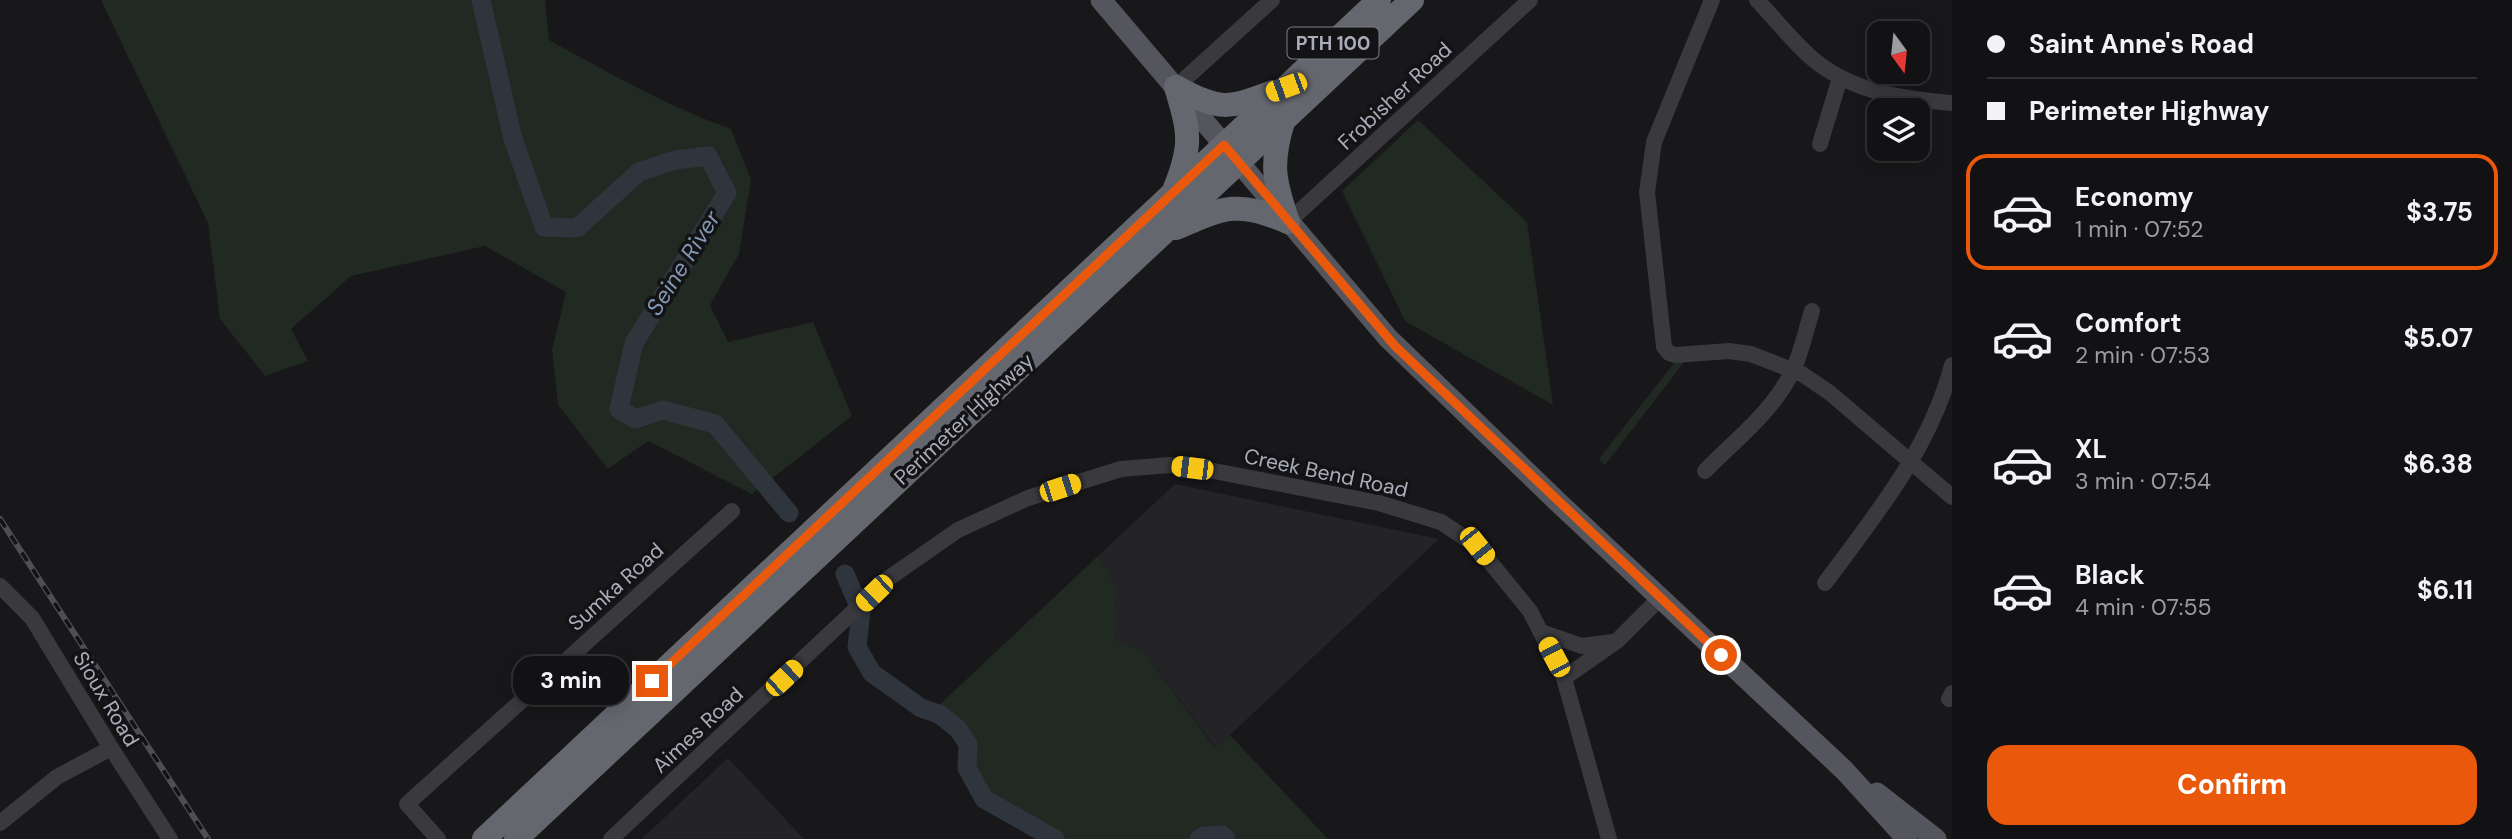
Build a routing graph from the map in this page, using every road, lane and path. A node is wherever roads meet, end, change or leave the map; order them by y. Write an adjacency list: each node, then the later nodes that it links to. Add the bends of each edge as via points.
1 (1101, 0): 9 (main road)
2 (1272, 0): 9 (street)
3 (1379, 0): 10 (highway, Perimeter Highway / PTH 100)
4 (1412, 0): 12 (highway, Perimeter Highway / PTH 100)
5 (1530, 0): 16 (street, Frobisher Road)
6 (1712, 0): 20 (street, via 1654,142 1649,169 1647,192 1664,347 1675,355 1751,354)
7 (1757, 0): 8 (street, via 1801,48)
8 (1840, 78): 11 (street, via 1880,93); 13 (street)
9 (1176, 87): 10 (highway, via 1202,101 1231,106); 14 (main road); 15 (highway, via 1188,145)
10 (1286, 87): 14 (highway, Perimeter Highway / PTH 100)
11 (1952, 103)
12 (1283, 120): 14 (highway, Perimeter Highway / PTH 100); 16 (highway, via 1274,167)
13 (1820, 144)
14 (1231, 154): 15 (highway, Perimeter Highway / PTH 100); 16 (main road); 17 (highway, Perimeter Highway / PTH 100)
15 (1173, 193): 37 (highway, Perimeter Highway / PTH 100)
16 (1289, 222): 17 (highway, via 1255,209 1237,208 1206,215); 27 (main road, via 1395,346)
17 (1161, 235): 38 (highway, Perimeter Highway / PTH 100)
18 (1812, 311): 20 (street)
19 (1952, 365): 21 (street, via 1938,411)
20 (1793, 370): 21 (street, via 1830,393); 22 (street, via 1752,426)
21 (1911, 462): 23 (street); 25 (street)
22 (1705, 471)
23 (1952, 497)
24 (732, 512): 36 (street, Sumka Road, via 407,804)
25 (1825, 583)
26 (0, 586): 32 (street, Sioux Road, via 32,618)
27 (1660, 598): 30 (street); 33 (main road)
28 (842, 622): 29 (street, Creek Bend Road, via 889,578 958,530 1028,498 1121,469 1170,465 1379,503 1441,522 1477,546 1530,611); 39 (street, Aimes Road)
29 (1541, 632): 30 (street, via 1582,646); 31 (street, Creek Bend Road)
30 (1617, 641): 31 (street)
31 (1564, 678): 40 (street, Creek Bend Road)
32 (111, 748): 34 (street, via 57,778); 35 (street, Sioux Road)
33 (1844, 770): 41 (main road); 42 (main road)
34 (0, 823)
35 (170, 839)
36 (438, 839)
37 (484, 839)
38 (516, 839)
39 (611, 839)
40 (1609, 839)
41 (1907, 839)
42 (1936, 839)

